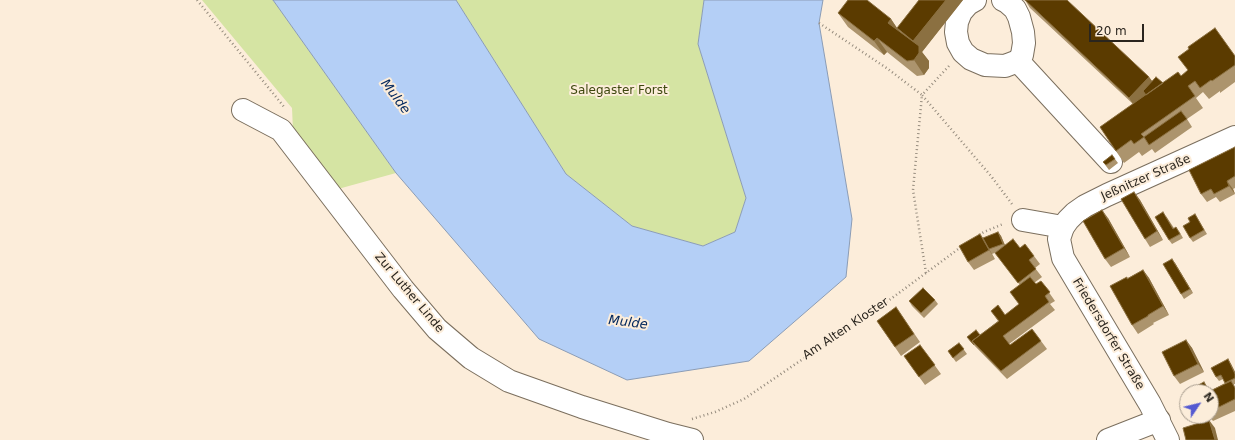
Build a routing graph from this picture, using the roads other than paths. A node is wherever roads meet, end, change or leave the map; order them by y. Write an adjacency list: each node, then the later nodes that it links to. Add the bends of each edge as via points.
1 (975, 0): 3 (street, via 961,12 957,22 958,43 963,52 971,59 986,65 1005,66)
2 (1003, 0): 3 (street, via 1015,9 1023,32 1022,55)
3 (1018, 61): 6 (street, via 1113,164)
4 (243, 110): 10 (street, Zur Luther Linde, via 282,130 403,289 437,329 471,358 509,381 582,407)
5 (1235, 137): 6 (street, Jeßnitzer Straße)
6 (1128, 186): 8 (street, Jeßnitzer Straße, via 1085,206)
7 (1023, 220): 8 (street)
8 (1063, 227): 9 (street, Friedersdorfer Straße, via 1059,239 1063,258)
9 (1159, 420): 11 (street); 12 (street, Friedersdorfer Straße)
10 (692, 440)
11 (1108, 440)
12 (1168, 440)

